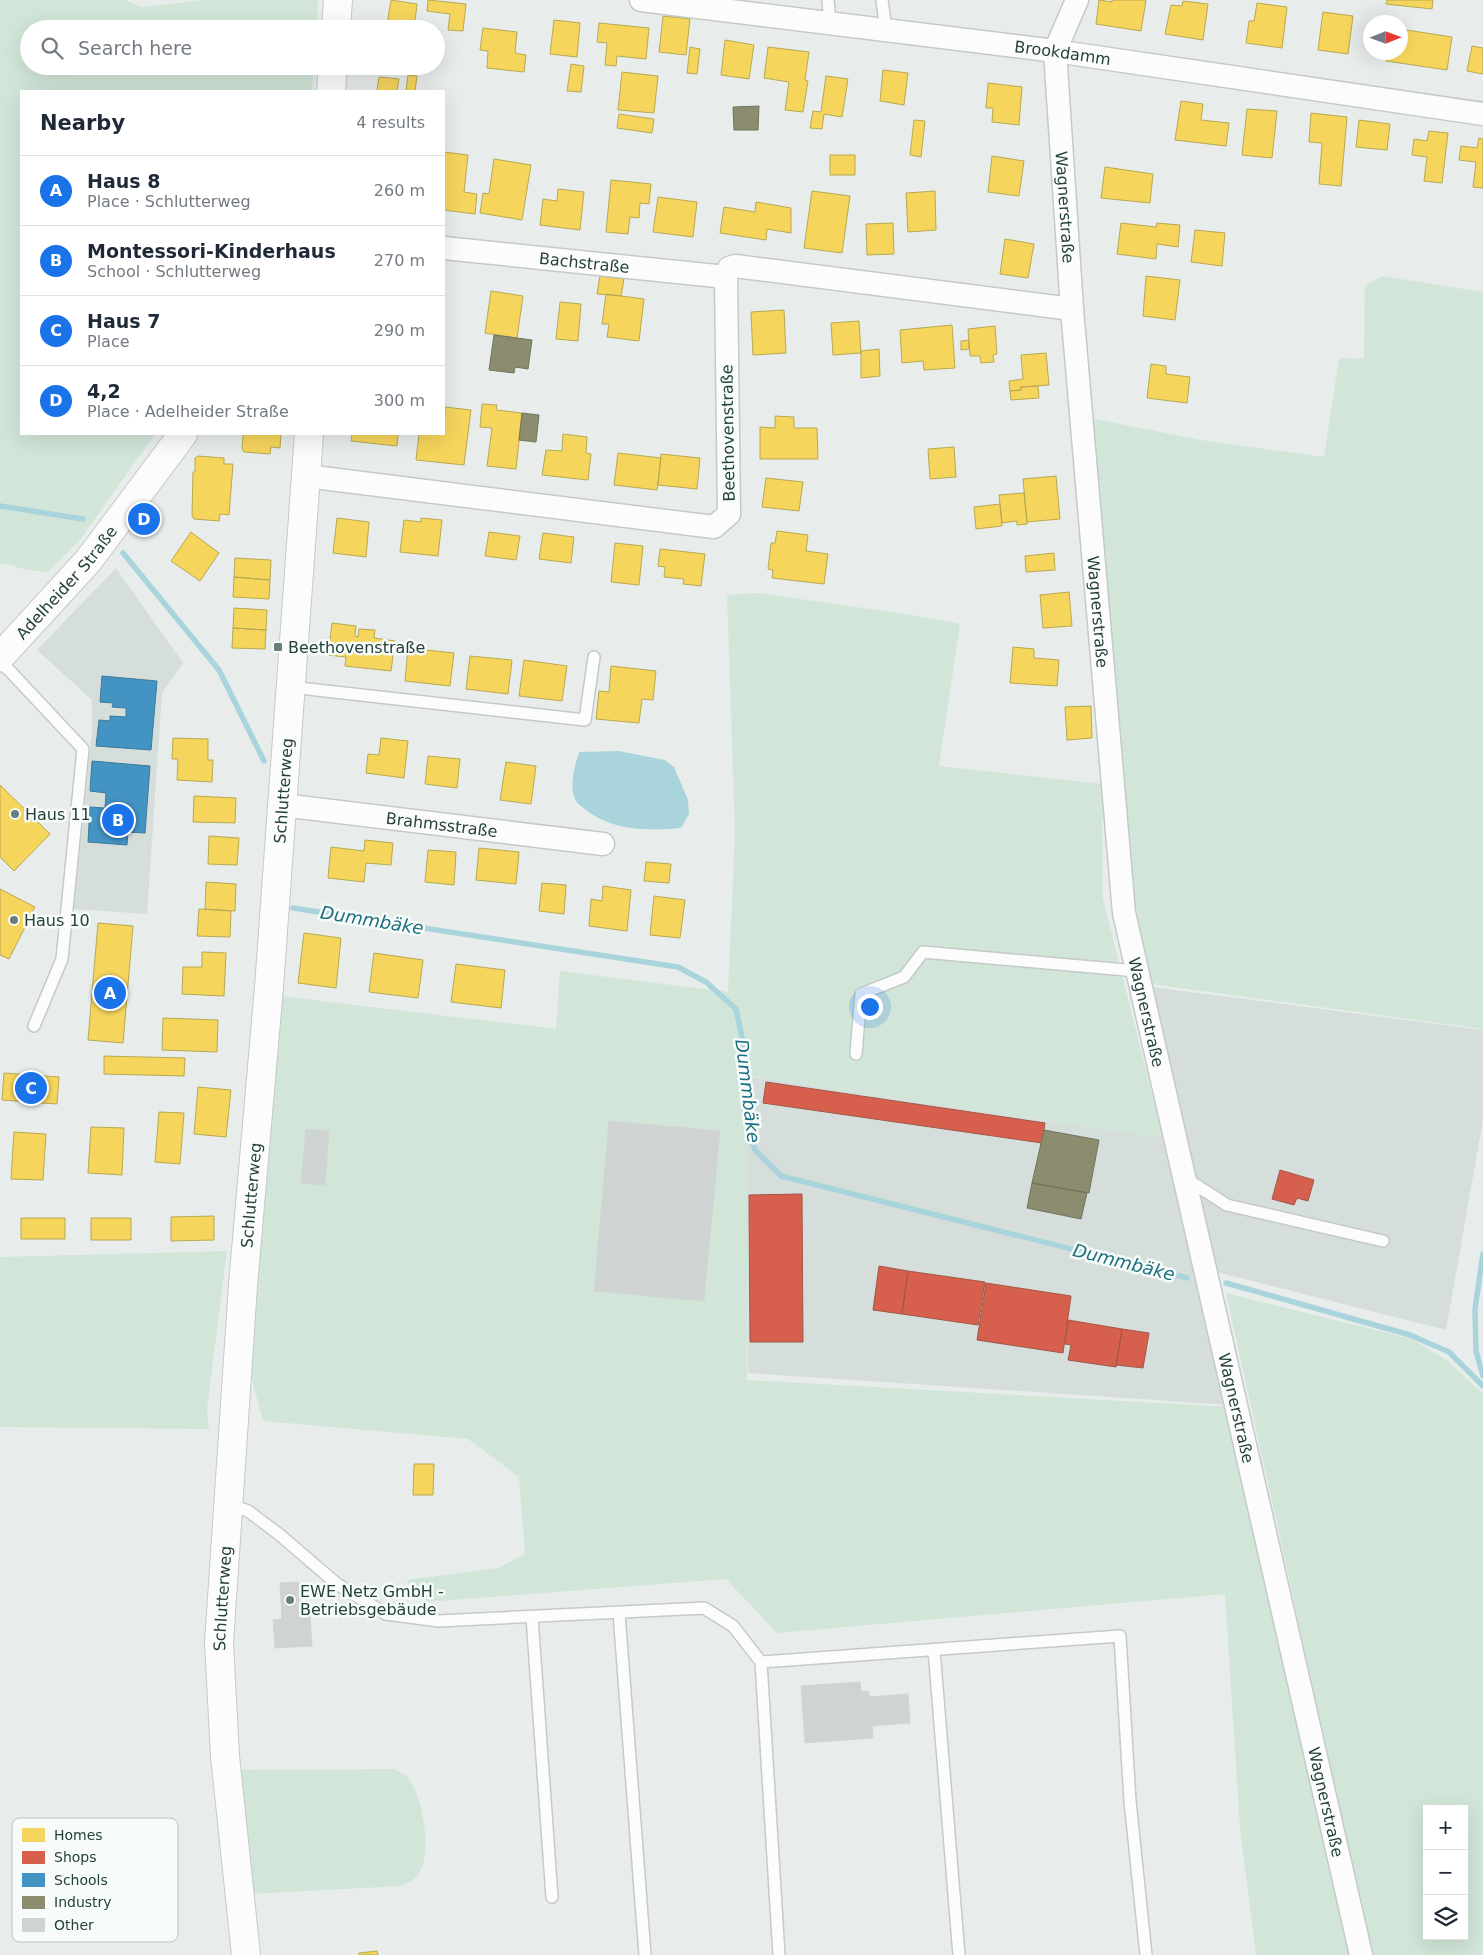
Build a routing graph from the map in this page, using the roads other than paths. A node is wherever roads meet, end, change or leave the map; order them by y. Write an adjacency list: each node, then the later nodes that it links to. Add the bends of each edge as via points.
1 (338, 0): 6 (street)
2 (641, 0): 7 (street, Brookdamm)
3 (828, 0): 7 (lane)
4 (882, 0): 8 (lane)
5 (1077, 0): 9 (street)
6 (337, 20)
7 (830, 23): 8 (street, Brookdamm)
8 (886, 30): 9 (street, Brookdamm)
9 (1055, 52): 12 (street, Brookdamm); 15 (street, Wagnerstraße)
10 (332, 75): 11 (street)
11 (331, 90)
12 (1483, 114)
13 (445, 248): 14 (street, Bachstraße)
14 (726, 277): 15 (street, via 730,268 735,266); 18 (street, Beethovenstraße, via 729,514 714,527)
15 (1072, 309): 25 (street, Wagnerstraße, via 1124,913)
16 (182, 435): 19 (street, Adelheider Straße, via 88,561)
17 (309, 435): 18 (street, Schlutterweg)
18 (306, 476): 22 (street, Schlutterweg)
19 (0, 657)
20 (594, 657): 22 (lane, via 585,720)
21 (0, 664): 26 (lane, via 83,748 62,960)
22 (290, 687): 23 (street, Schlutterweg)
23 (282, 805): 24 (street, Brahmsstraße); 30 (street, Schlutterweg)
24 (604, 844)
25 (1137, 971): 27 (lane, via 923,952 904,977 861,994); 28 (street, Wagnerstraße)
26 (34, 1026)
27 (856, 1054)
28 (1185, 1178): 29 (lane, via 1227,1205); 41 (street, Wagnerstraße)
29 (1384, 1241)
30 (228, 1504): 32 (lane, via 248,1511 337,1584 386,1614 439,1621); 36 (street, Schlutterweg, via 219,1643 225,1756)
31 (618, 1613): 32 (lane); 34 (lane, via 704,1608 733,1626); 37 (lane)
32 (532, 1617): 35 (lane)
33 (934, 1650): 34 (lane); 39 (lane); 40 (lane, via 1120,1636 1130,1802)
34 (761, 1662): 38 (lane)
35 (552, 1897)
36 (246, 1955)
37 (645, 1955)
38 (779, 1955)
39 (959, 1955)
40 (1146, 1955)
41 (1362, 1955)

